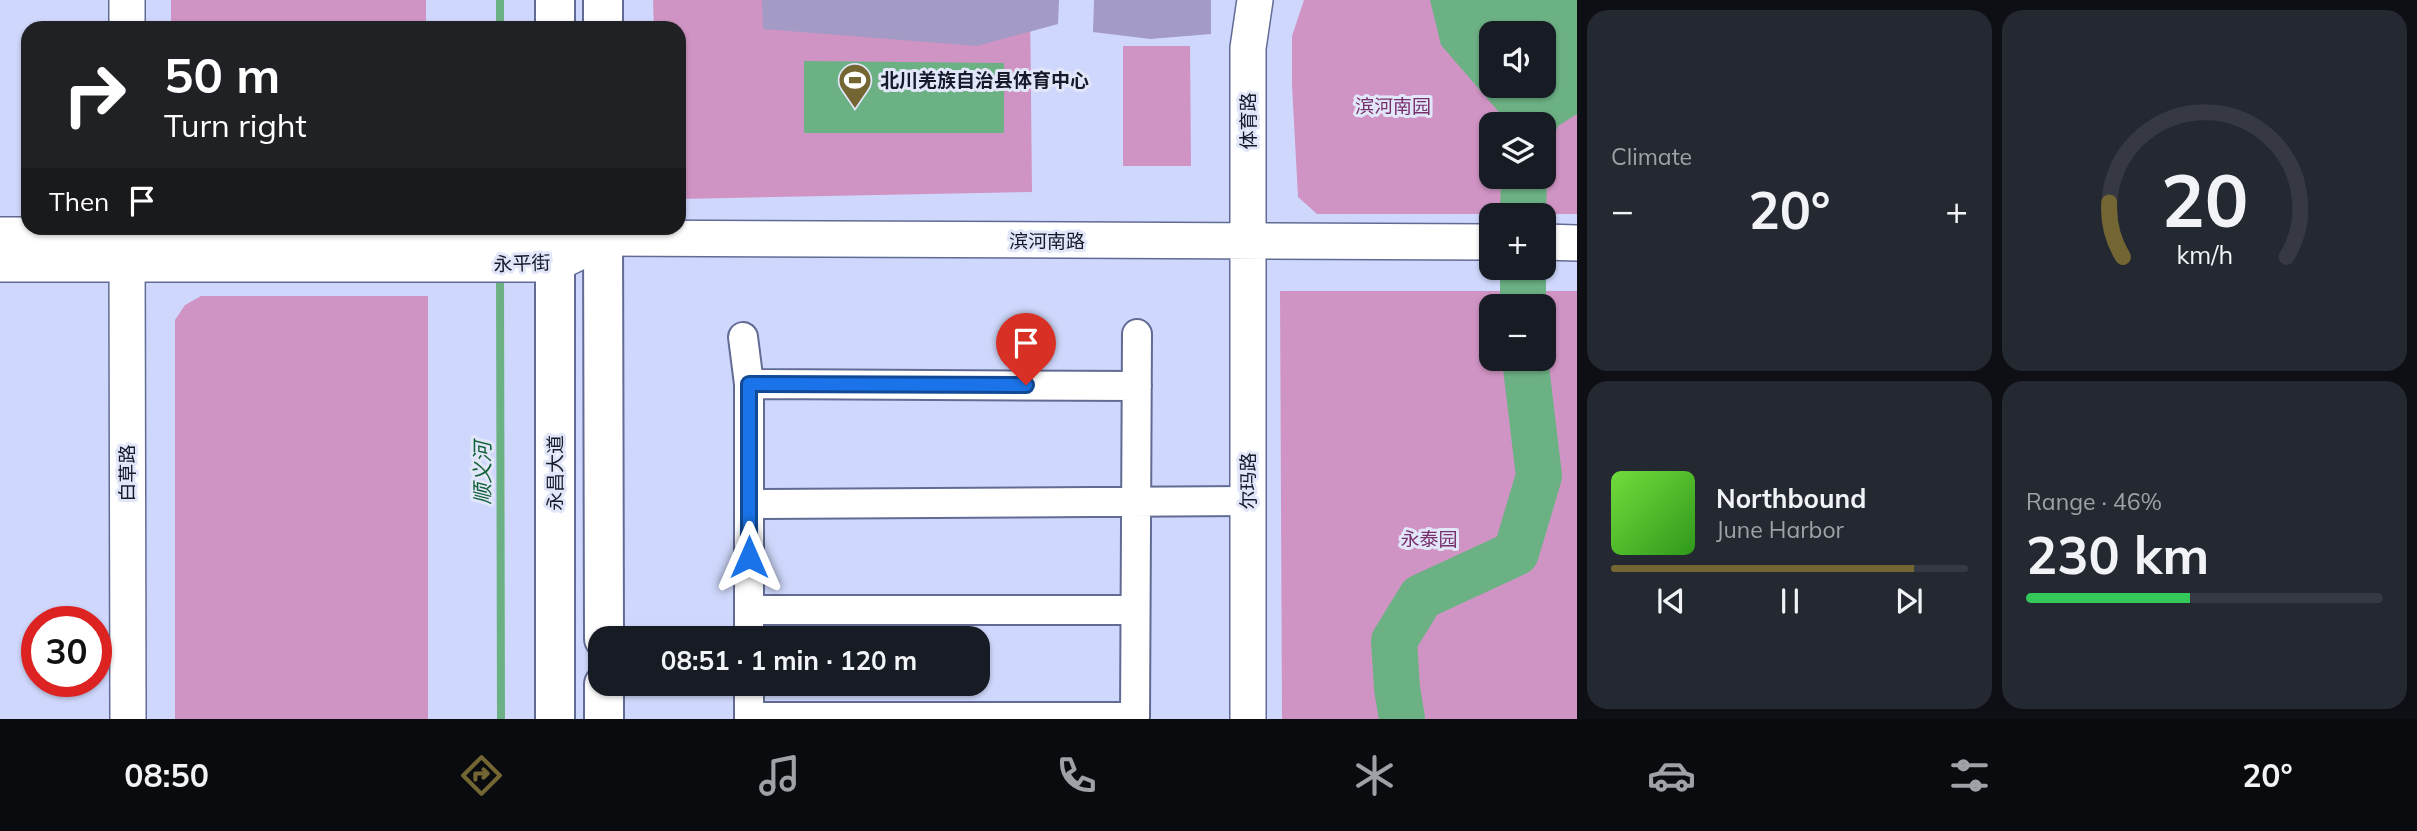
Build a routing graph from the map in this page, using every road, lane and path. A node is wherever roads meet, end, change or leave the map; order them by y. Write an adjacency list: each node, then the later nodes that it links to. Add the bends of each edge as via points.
1 (127, 0): 5 (street)
2 (555, 0): 6 (main road)
3 (603, 0): 7 (main road)
4 (1255, 0): 13 (street, 体育路, via 1248,48)
5 (127, 21)
6 (555, 21)
7 (603, 21)
8 (686, 234): 13 (street, 滨河南路)
9 (0, 235): 12 (street, 永平街)
10 (594, 235): 15 (street, 永平街)
11 (603, 235): 26 (main road)
12 (127, 242): 15 (street, 永平街, via 469,250); 16 (street, 永平街); 31 (street, 白草路)
13 (1248, 242): 14 (street, 滨河南路); 21 (street, 尔玛路)
14 (1479, 242)
15 (542, 246): 32 (main road, 永昌大道)
16 (0, 264)
17 (1138, 334): 20 (street)
18 (743, 337): 19 (street)
19 (749, 384): 20 (street); 23 (street)
20 (1137, 386): 22 (street)
21 (1248, 501): 22 (street); 34 (street, 尔玛路)
22 (1136, 502): 23 (street); 25 (street)
23 (749, 504): 24 (street)
24 (749, 610): 25 (street); 27 (street)
25 (1135, 610): 30 (street, via 1135,717)
26 (604, 626)
27 (749, 626)
28 (604, 696): 33 (main road)
29 (749, 696): 30 (street, via 749,717)
30 (944, 718)
31 (128, 719)
32 (555, 719)
33 (604, 719)
34 (1248, 719)

